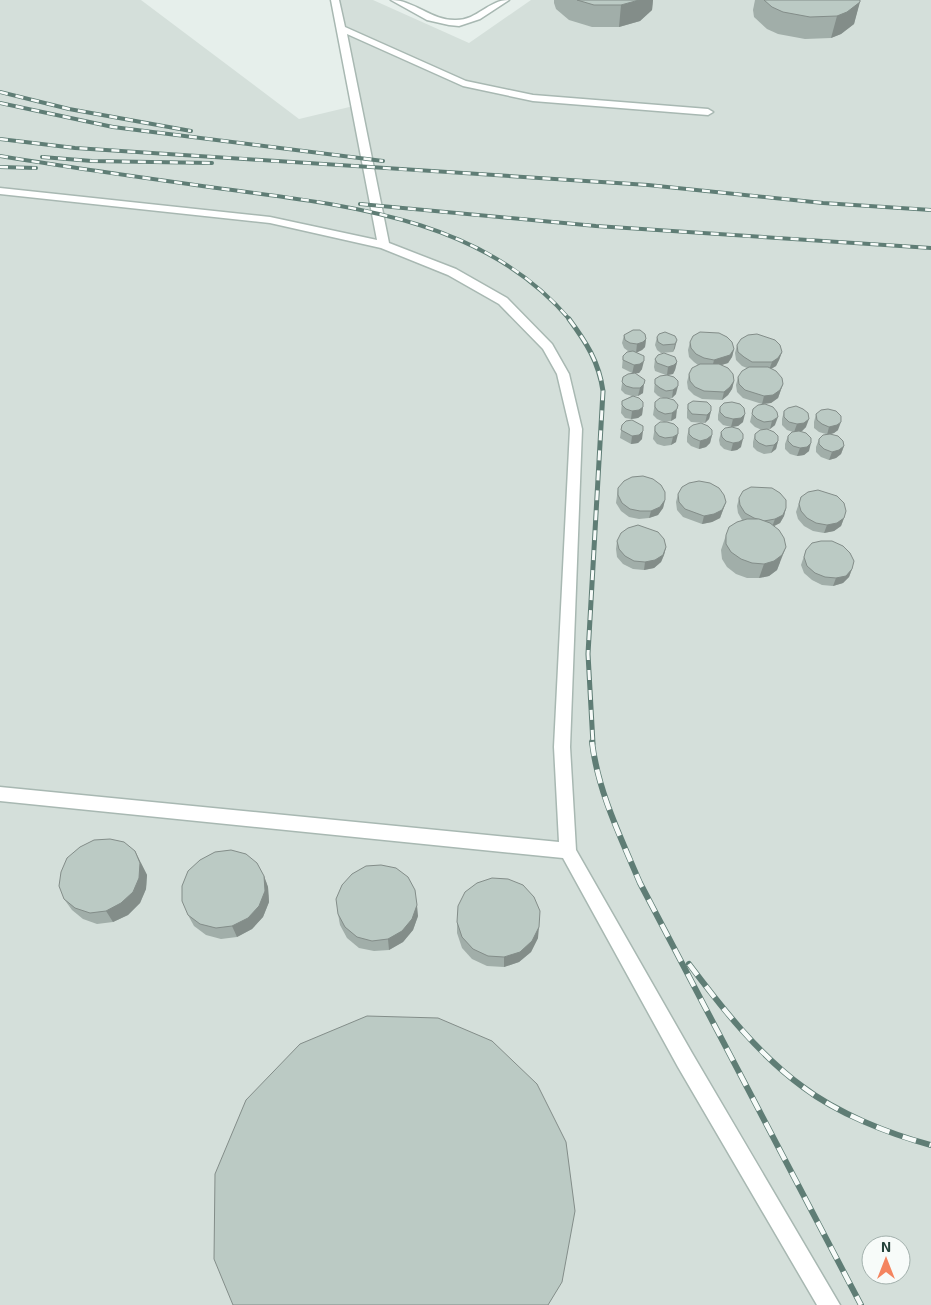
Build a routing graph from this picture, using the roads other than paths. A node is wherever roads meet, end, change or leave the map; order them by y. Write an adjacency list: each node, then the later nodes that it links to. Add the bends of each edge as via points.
1 (335, 0): 4 (lane)
2 (395, 0): 3 (lane, via 428,17 456,24)
3 (505, 0)
4 (342, 29): 5 (lane, via 463,83 533,98); 7 (lane)
5 (708, 112)
6 (0, 191): 7 (lane, via 270,220)
7 (384, 245): 9 (lane, via 452,272 503,301 548,347 563,374 576,429 562,747)
8 (0, 794): 9 (lane)
9 (568, 851): 10 (lane, via 685,1060)
10 (829, 1305)

